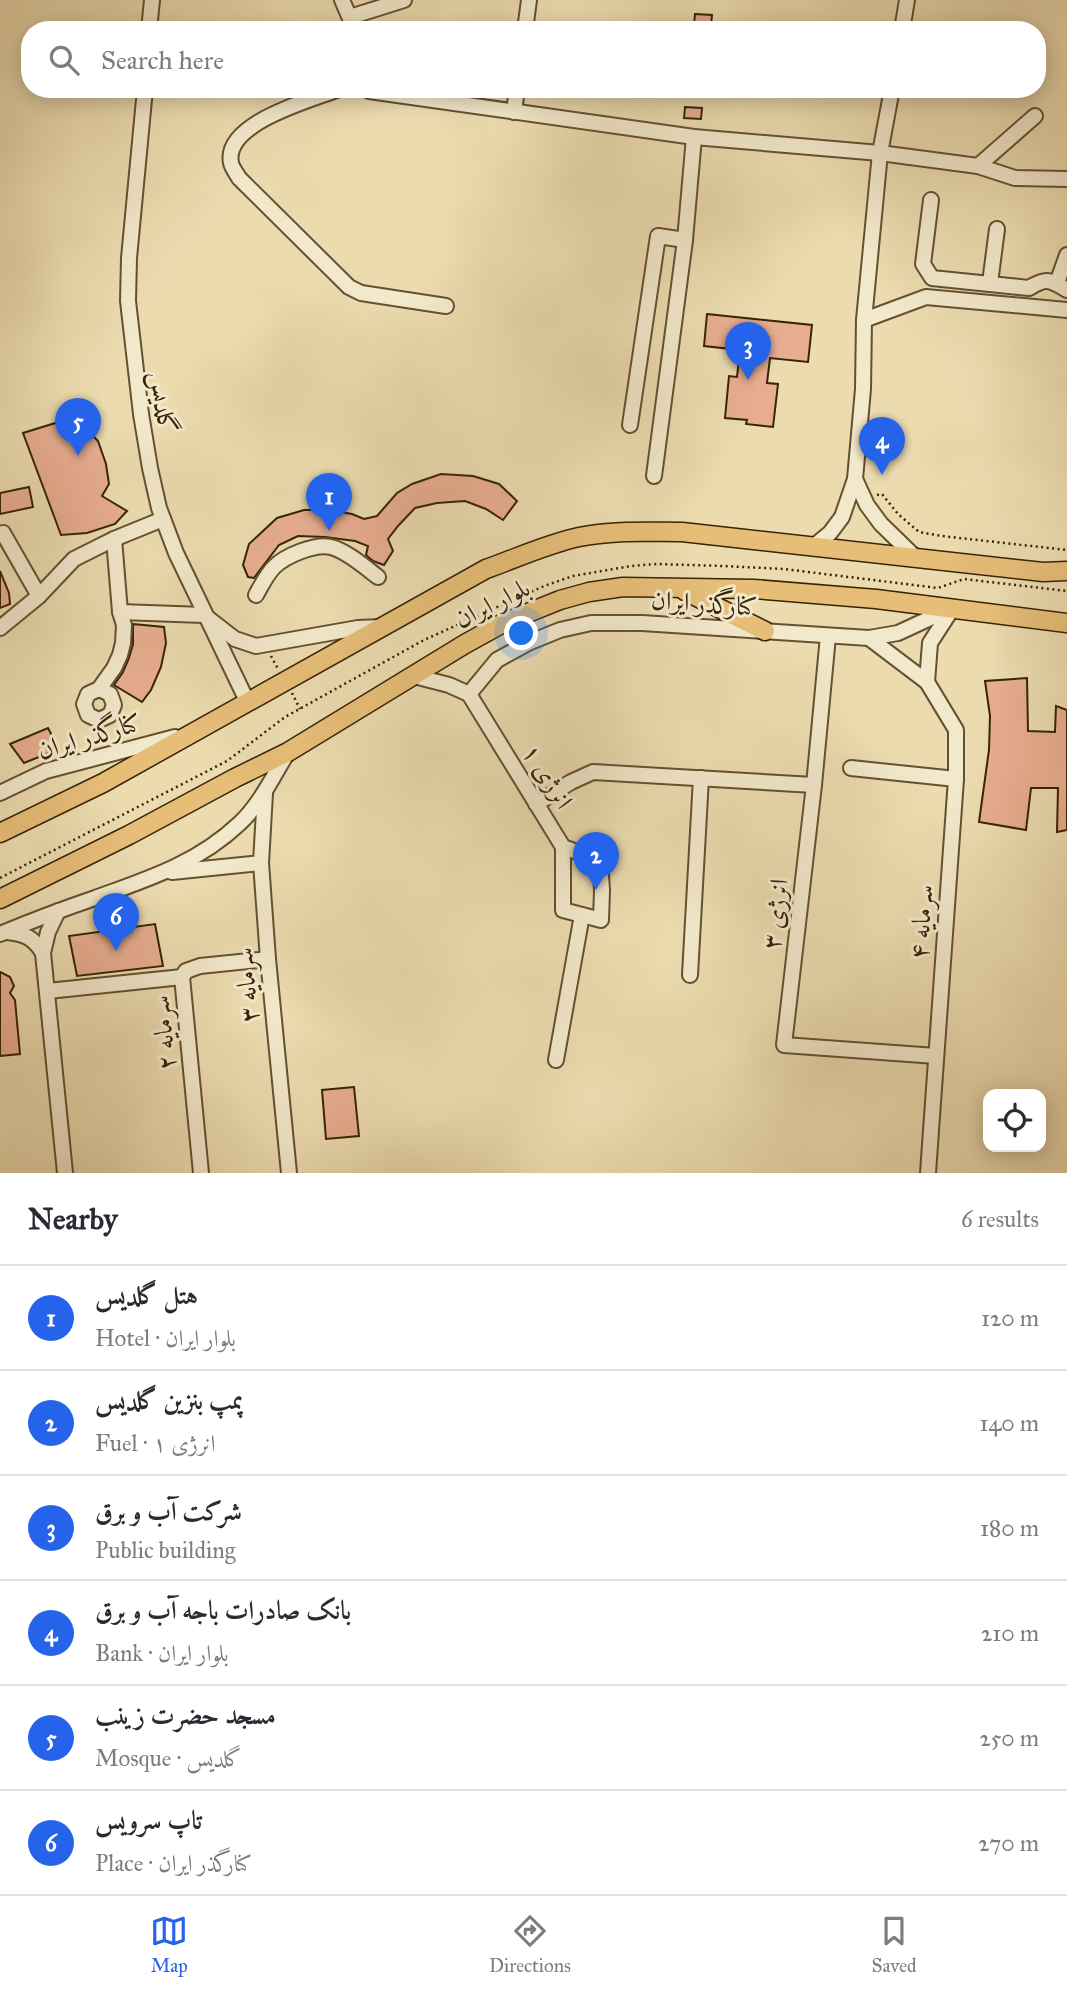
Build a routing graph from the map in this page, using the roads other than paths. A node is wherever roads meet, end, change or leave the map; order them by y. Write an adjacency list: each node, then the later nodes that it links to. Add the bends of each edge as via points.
1 (152, 0): 6 (street)
2 (342, 0): 7 (street)
3 (404, 0): 8 (street)
4 (529, 0): 9 (street)
5 (907, 0): 10 (street)
6 (150, 21)
7 (352, 21)
8 (359, 21)
9 (526, 21)
10 (904, 21)
11 (144, 98): 36 (street, گلدیس, via 128,301 141,414)
12 (316, 98): 30 (street, via 259,121 244,132 233,145 231,163 239,178 349,287 361,293)
13 (412, 98): 16 (street)
14 (516, 98): 16 (street)
15 (890, 98): 19 (street)
16 (514, 112): 18 (street)
17 (1035, 116): 20 (street)
18 (694, 137): 19 (street); 24 (street)
19 (880, 153): 20 (street); 32 (street)
20 (978, 166): 21 (street, via 1015,178)
21 (1067, 179)
22 (931, 200): 26 (street, via 923,264 932,278)
23 (997, 229): 26 (street)
24 (685, 240): 28 (street, via 659,236); 29 (street)
25 (1067, 255): 27 (street)
26 (990, 283): 27 (street, via 1028,288 1052,281)
27 (1062, 287)
28 (651, 292): 29 (street); 33 (street)
29 (677, 296): 34 (street)
30 (446, 306)
31 (1067, 310): 32 (street, via 926,297)
32 (864, 320): 35 (street)
33 (630, 425)
34 (654, 476)
35 (855, 479): 39 (street, via 842,517); 40 (street, via 881,524)
36 (163, 519): 38 (street); 48 (street, گلدیس)
37 (0, 534): 45 (street)
38 (114, 538): 45 (street, via 74,559); 47 (street)
39 (813, 547): 40 (main road, بلوار ایران); 50 (main road, بلوار ایران, via 682,533 624,531 579,537 486,569)
40 (916, 558): 41 (main road, بلوار ایران)
41 (1067, 571)
42 (378, 577): 44 (street, via 331,547 314,547 274,567)
43 (679, 588): 46 (main road, بلوار ایران, via 754,589); 52 (main road); 57 (main road, بلوار ایران, via 623,587 560,600 503,623)
44 (256, 595)
45 (39, 596): 51 (street)
46 (952, 608): 49 (main road, بلوار ایران); 54 (street, کنارگذر ایران, via 898,633); 58 (street, via 930,643)
47 (120, 612): 48 (street); 59 (street, via 124,625 120,655)
48 (204, 615): 55 (street, via 235,639); 56 (street, گلدیس)
49 (1067, 622)
50 (384, 627): 55 (street); 61 (main road, بلوار ایران)
51 (0, 628)
52 (765, 631): 53 (street, کنارگذر ایران); 60 (street, کنارگذر ایران, via 591,623 560,630 496,660)
53 (828, 636): 54 (street, کنارگذر ایران); 67 (street, انرژی ۳)
54 (869, 638): 58 (street)
55 (256, 646): 56 (street)
56 (228, 662): 61 (street, گلدیس)
57 (414, 676): 60 (street); 63 (main road, بلوار ایران)
58 (927, 682): 66 (street, سرمایه ۴, via 956,730)
59 (99, 689)
60 (469, 694): 70 (street, انرژی ۱)
61 (248, 703): 62 (main road, بلوار ایران)
62 (194, 733): 68 (street, کنارگذر ایران, via 46,771); 71 (main road, بلوار ایران)
63 (288, 752): 69 (street); 75 (main road, بلوار ایران)
64 (851, 768): 66 (street)
65 (701, 778): 67 (street); 70 (street, via 593,772); 81 (street)
66 (956, 779): 84 (street, سرمایه ۴)
67 (814, 785): 84 (street, انرژی ۳, via 784,1045)
68 (0, 793)
69 (265, 793): 73 (street, سرمایه ۳); 74 (street, via 241,822)
70 (536, 804): 72 (street, انرژی ۱)
71 (0, 833)
72 (563, 847): 77 (street, انرژی ۱, via 563,910); 77 (street, via 600,860 600,920)
73 (261, 863): 74 (street); 80 (street, سرمایه ۳)
74 (166, 872): 76 (street)
75 (0, 900)
76 (58, 911): 78 (street); 79 (street)
77 (582, 915): 85 (street)
78 (3, 933): 79 (street, via 23,934)
79 (43, 953): 83 (street)
80 (268, 959): 82 (street, سرمایه ۲, via 200,966); 88 (street, سرمایه ۳)
81 (690, 975)
82 (182, 977): 83 (street); 87 (street, سرمایه ۲)
83 (48, 991): 86 (street)
84 (936, 1056): 89 (street, سرمایه ۴)
85 (556, 1060)
86 (65, 1173)
87 (201, 1173)
88 (289, 1173)
89 (928, 1173)

